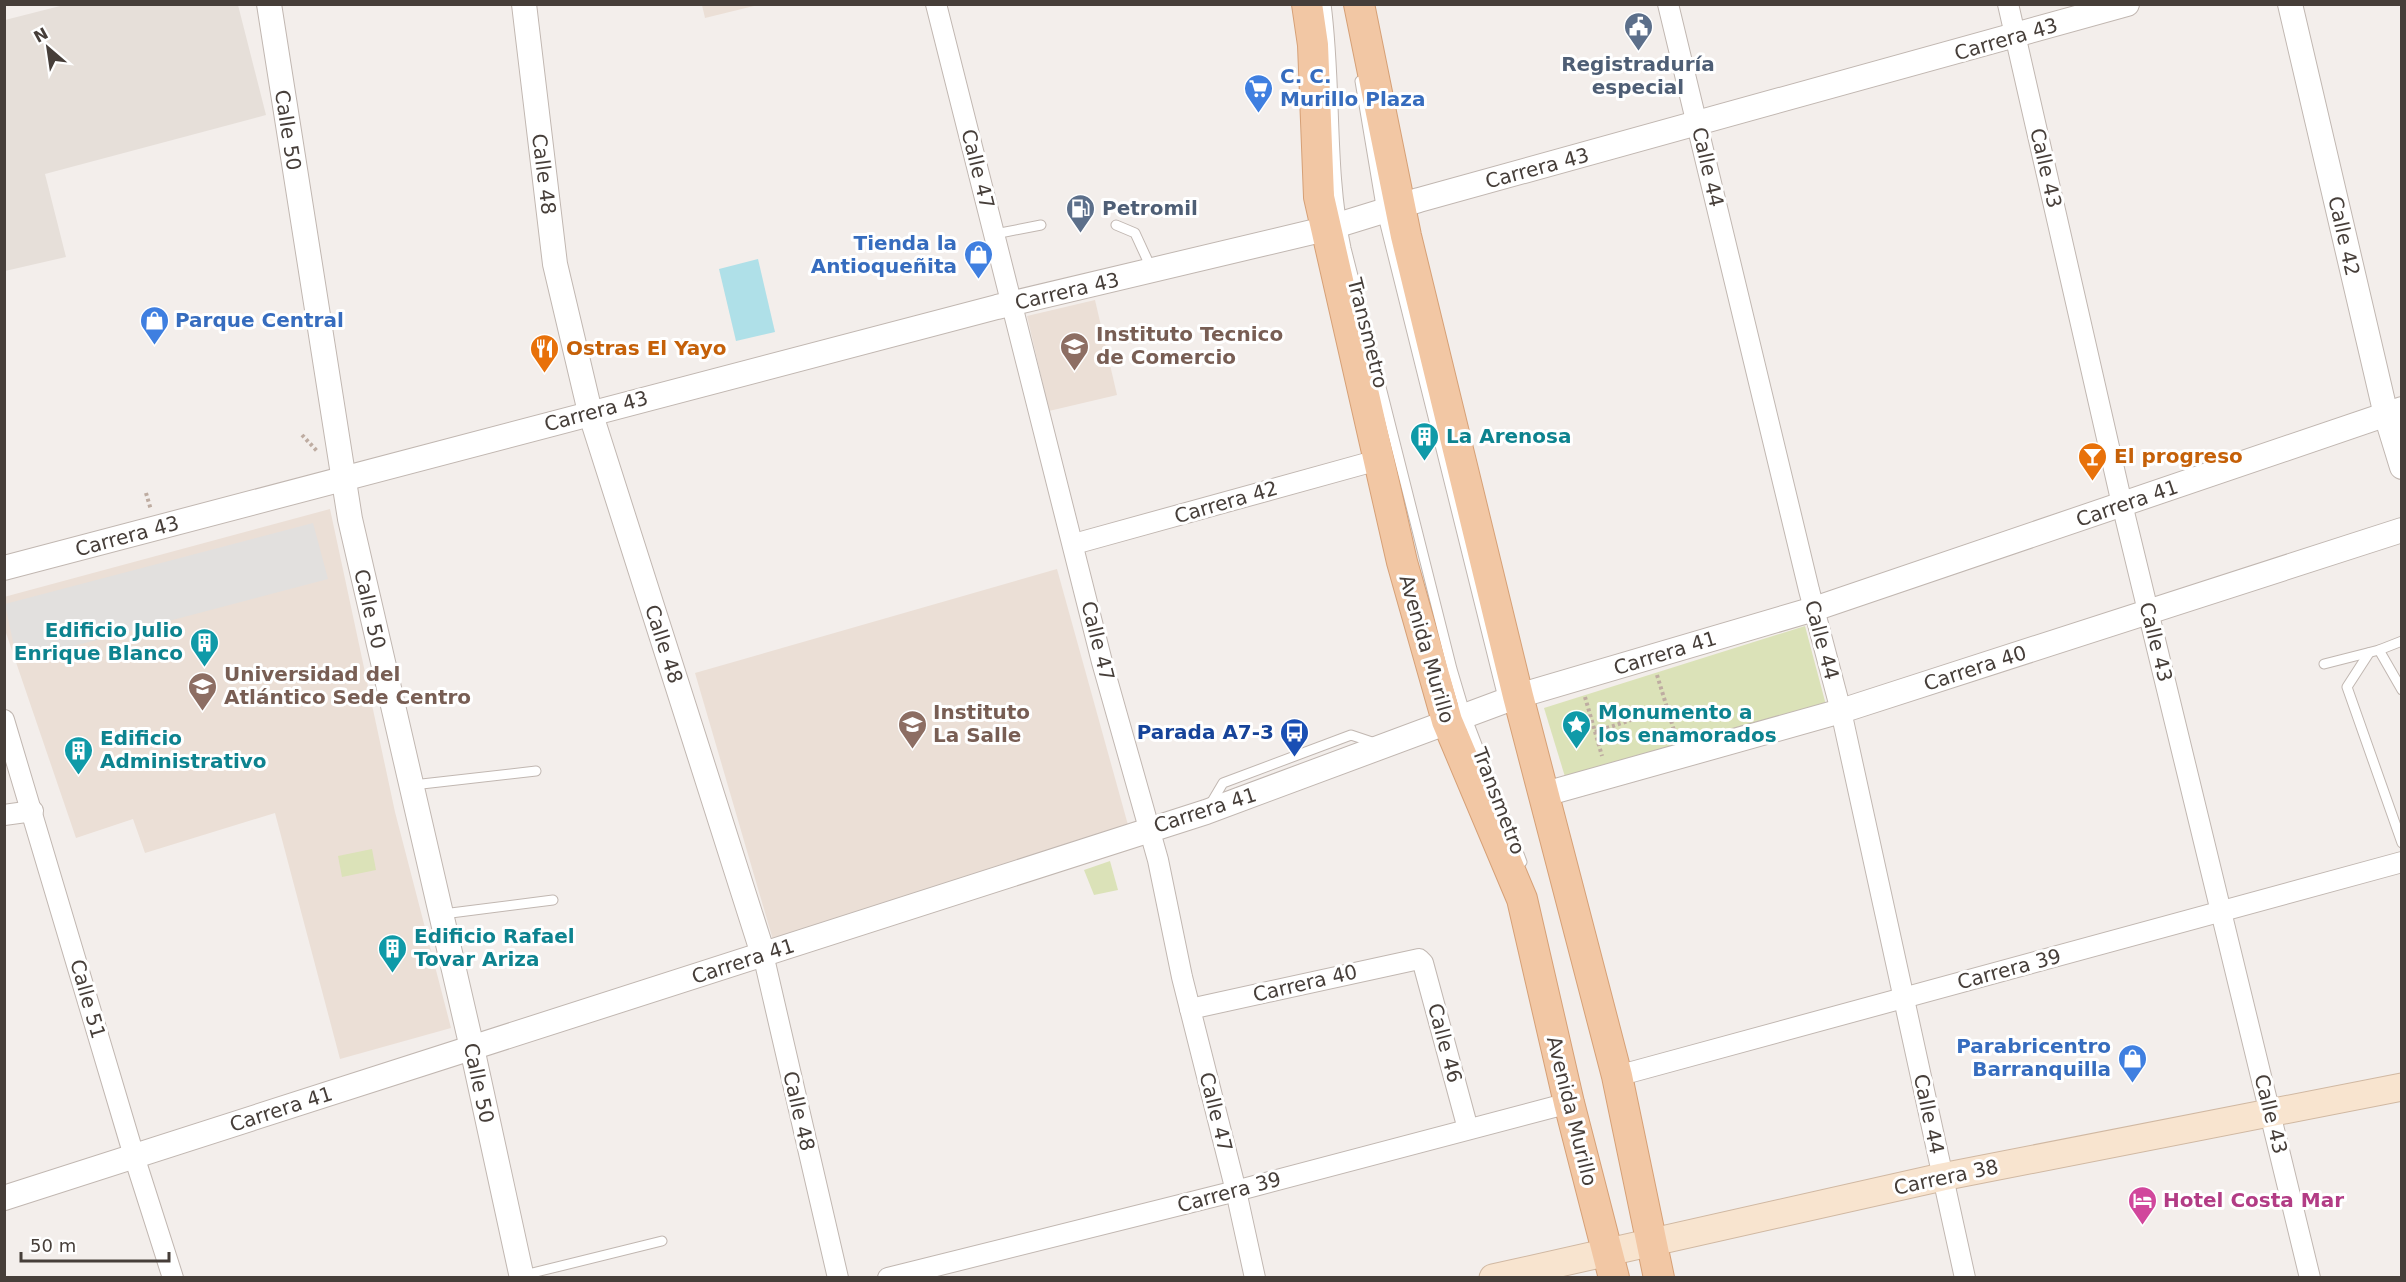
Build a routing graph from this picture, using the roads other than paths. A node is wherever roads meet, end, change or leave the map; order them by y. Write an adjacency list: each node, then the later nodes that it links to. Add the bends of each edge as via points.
1 (269, 4): 25 (street, Calle 50)
2 (524, 4): 21 (street, Calle 48, via 555,264)
3 (936, 4): 18 (street, Calle 47)
4 (1307, 4): 17 (main road, Avenida Murillo, via 1313,45 1318,187)
5 (1326, 4): 17 (lane, Transmetro, via 1335,164)
6 (1359, 4): 14 (main road)
7 (1668, 4): 13 (street, Calle 44)
8 (2008, 4): 11 (street, Calle 43)
9 (2127, 4): 11 (street, Carrera 43)
10 (2290, 4): 22 (street, Calle 42)
11 (2016, 36): 13 (street, Carrera 43); 26 (street, Calle 43)
12 (1358, 72): 14 (lane)
13 (1698, 125): 14 (street, Carrera 43); 30 (street, Calle 44)
14 (1391, 209): 17 (street, Carrera 43); 36 (main road)
15 (1041, 225): 18 (lane)
16 (1116, 225): 19 (lane, via 1135,233)
17 (1333, 226): 19 (street, Carrera 43); 23 (main road, Avenida Murillo); 38 (lane, Transmetro)
18 (995, 234): 20 (street, Calle 47)
19 (1153, 272): 20 (street, Carrera 43)
20 (1014, 303): 21 (street, Carrera 43); 28 (street, Calle 47)
21 (591, 412): 25 (street, Carrera 43); 52 (street, Calle 48)
22 (2394, 412): 24 (street, Calle 42); 26 (street, Carrera 41)
23 (1378, 460): 28 (street, Carrera 42); 38 (main road, Avenida Murillo, via 1402,562)
24 (2402, 466)
25 (343, 478): 29 (street, Carrera 43); 41 (street, Calle 50)
26 (2122, 504): 30 (street, Carrera 41); 31 (street, Calle 43)
27 (2402, 530): 31 (street, Carrera 40)
28 (1074, 544): 45 (street, Calle 47, via 1102,662)
29 (4, 568)
30 (1814, 609): 36 (street, Carrera 41); 37 (street, Calle 44)
31 (2149, 611): 37 (street, Carrera 40); 50 (street, Calle 43)
32 (2402, 641): 33 (lane)
33 (2374, 652): 34 (lane); 35 (lane); 46 (lane, via 2347,687)
34 (2324, 664)
35 (2402, 690)
36 (1509, 702): 38 (street, Carrera 41); 42 (main road)
37 (1841, 711): 42 (street, Carrera 40); 54 (street, Calle 44)
38 (1456, 718): 45 (street, Carrera 41, via 1206,812); 48 (lane, Transmetro); 59 (main road, Avenida Murillo, via 1522,899)
39 (4, 720): 43 (street, Calle 51)
40 (536, 771): 41 (lane)
41 (411, 785): 51 (street, Calle 50)
42 (1545, 794): 57 (main road)
43 (33, 811): 44 (street); 62 (street, Calle 51)
44 (4, 815)
45 (1149, 828): 52 (street, Carrera 41); 55 (street, Calle 47)
46 (2402, 843)
47 (2402, 862): 50 (street, Carrera 39)
48 (1527, 874)
49 (553, 900): 51 (lane)
50 (2221, 910): 54 (street, Carrera 39); 60 (street, Calle 43)
51 (441, 914): 56 (street, Calle 50)
52 (763, 954): 56 (street, Carrera 41); 70 (street, Calle 48)
53 (1419, 959): 55 (street, Carrera 40); 61 (street, Calle 46)
54 (1905, 997): 57 (street, Carrera 39); 63 (street, Calle 44)
55 (1190, 1009): 64 (street, Calle 47)
56 (472, 1048): 62 (street, Carrera 41); 68 (street, Calle 50)
57 (1617, 1076): 67 (main road)
58 (2402, 1087): 60 (main road, Carrera 38)
59 (1569, 1103): 61 (street, Carrera 39); 67 (main road, Avenida Murillo)
60 (2271, 1113): 63 (main road, Carrera 38); 75 (street, Calle 43)
61 (1468, 1129): 64 (street, Carrera 39)
62 (134, 1156): 65 (street, Carrera 41); 69 (street, Calle 51)
63 (1942, 1177): 67 (main road, Carrera 38); 74 (street, Calle 44)
64 (1236, 1191): 71 (street, Carrera 39); 72 (street, Calle 47)
65 (4, 1198)
66 (662, 1241): 68 (lane)
67 (1630, 1253): 73 (main road, Carrera 38)
68 (521, 1276)
69 (173, 1278)
70 (838, 1278)
71 (888, 1278)
72 (1255, 1278)
73 (1493, 1278)
74 (1965, 1278)
75 (2310, 1278)

